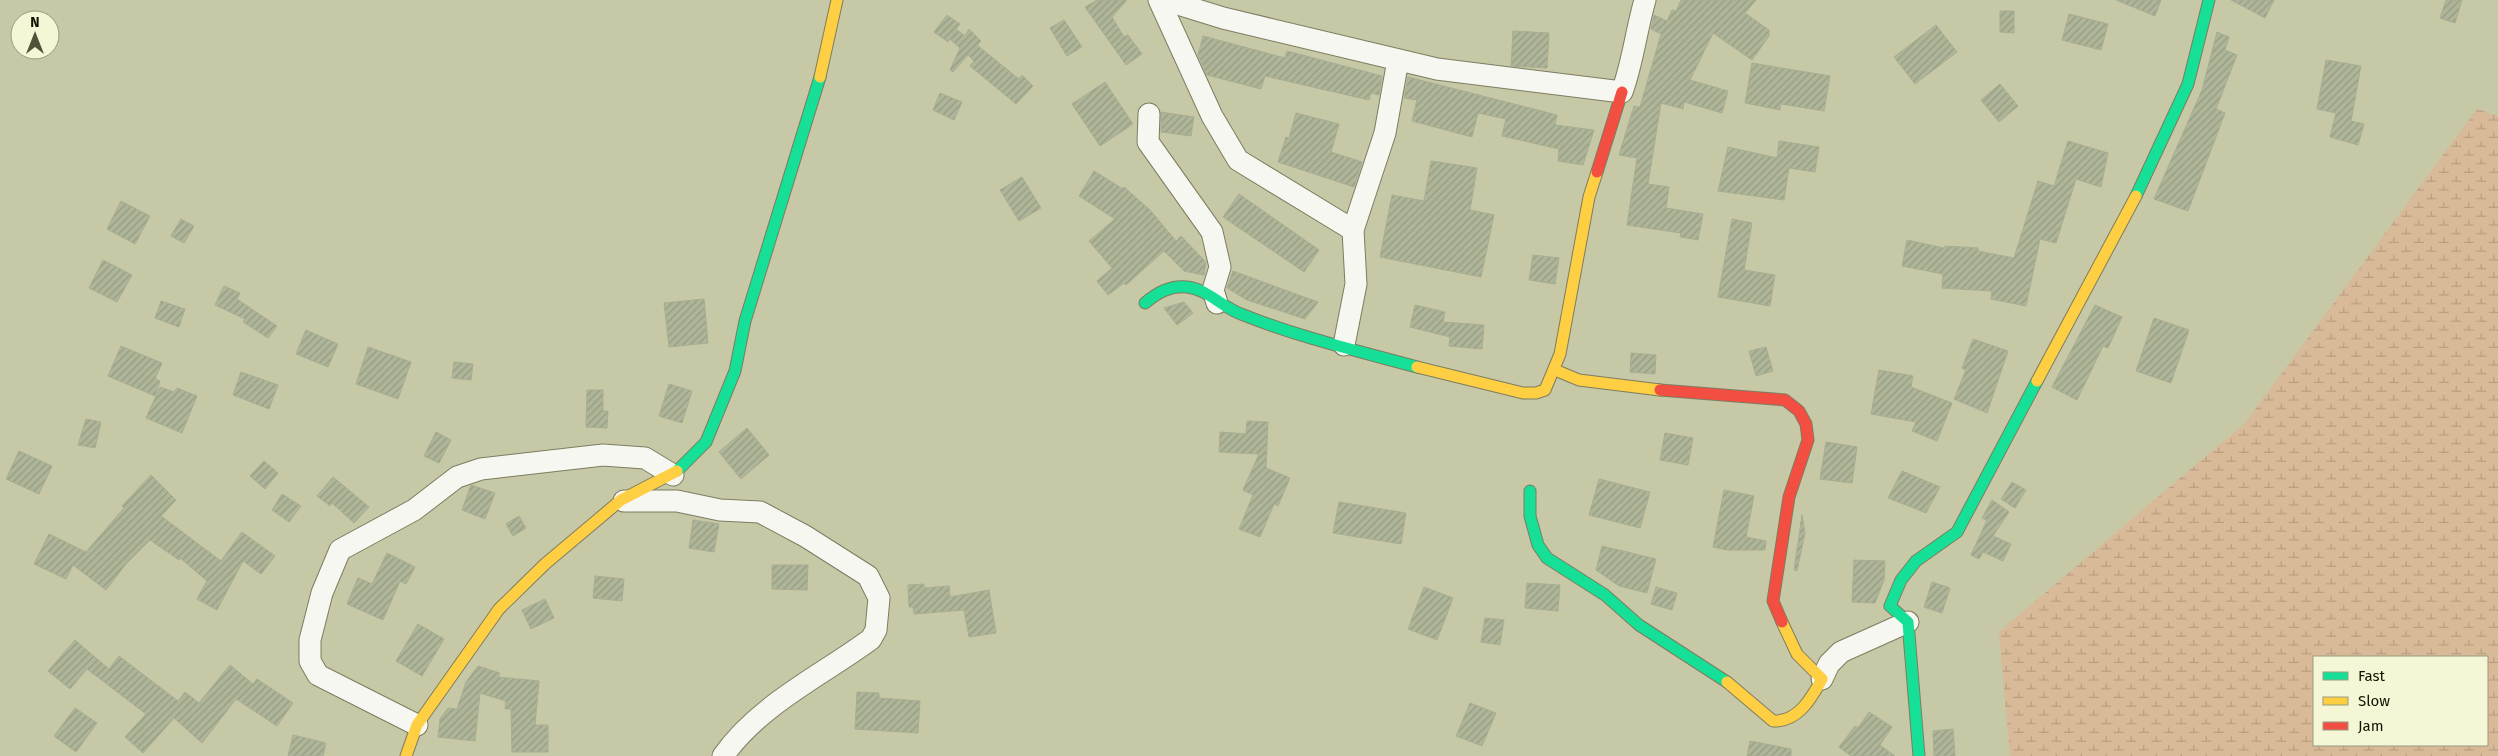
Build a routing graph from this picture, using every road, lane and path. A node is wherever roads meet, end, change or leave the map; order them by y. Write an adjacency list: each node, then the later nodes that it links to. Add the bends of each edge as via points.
1 (837, 0): 14 (street, via 820,77 745,321 735,371 706,442)
2 (1159, 0): 9 (street, via 1212,116 1238,160)
3 (1165, 0): 6 (street, via 1223,18)
4 (1645, 0): 7 (street, via 1632,66)
5 (2209, 0): 17 (street, via 2188,84 2143,182 1957,532 1916,561 1901,580 1890,606)
6 (1398, 60): 7 (street, via 1437,69); 9 (street, via 1385,133)
7 (1622, 92): 13 (street, via 1589,197)
8 (1149, 114): 11 (street, via 1148,142 1212,232 1220,267 1213,290)
9 (1353, 230): 12 (street, via 1356,284)
10 (1145, 303): 11 (street, via 1157,293 1176,286 1194,288)
11 (1217, 303): 12 (street, via 1240,314)
12 (1344, 345): 13 (street, via 1523,393 1545,390)
13 (1555, 370): 18 (street, via 1579,380 1641,389 1786,400 1799,411 1806,424 1808,440 1789,497 1773,601 1797,654)
14 (672, 475): 16 (street); 19 (street, via 645,458 603,455 481,468 457,478 414,510 340,550 322,592 310,640 310,661 318,675)
15 (1530, 491): 18 (street, via 1530,516 1538,545 1547,558 1605,595 1639,625 1716,673 1773,721 1788,721)
16 (621, 500): 19 (street, via 545,564 499,609); 21 (street, via 677,501 720,510 760,512 868,576 879,598 876,630 871,639 768,711 735,738)
17 (1908, 622): 18 (street, via 1841,652); 22 (street)
18 (1822, 679)
19 (417, 725): 20 (street)
20 (406, 756)
21 (723, 756)
22 (1919, 756)

